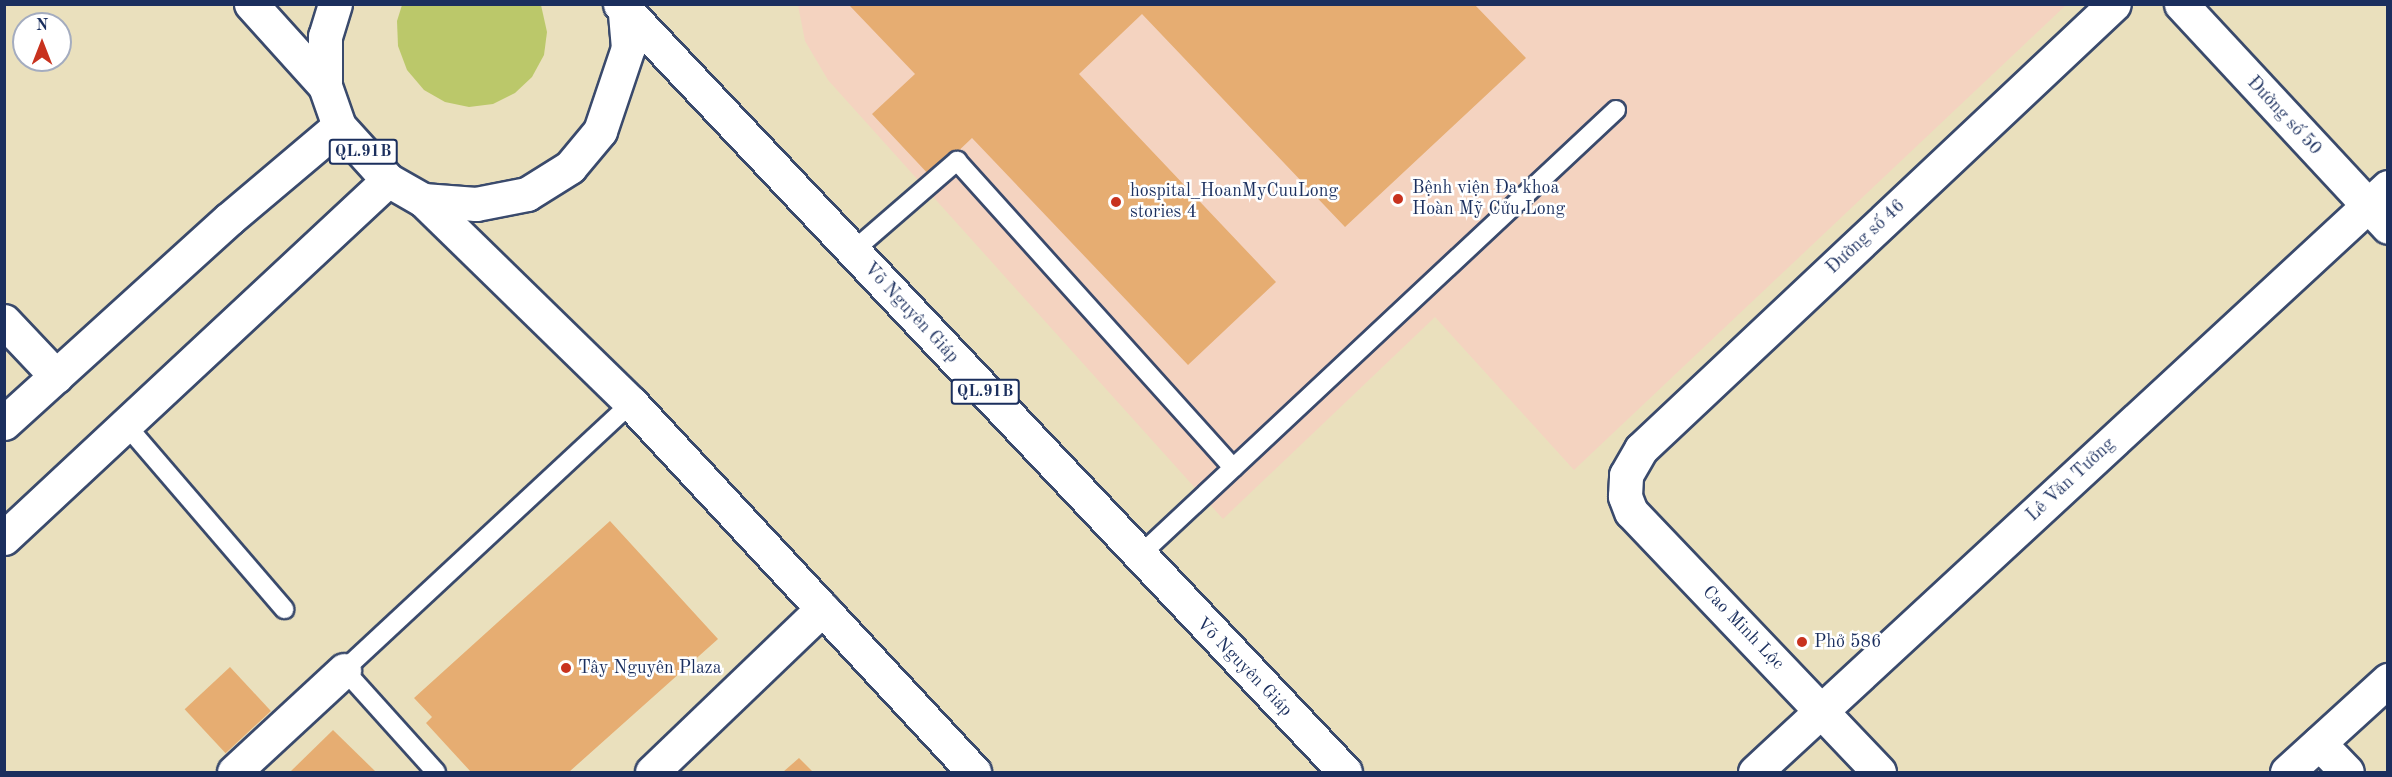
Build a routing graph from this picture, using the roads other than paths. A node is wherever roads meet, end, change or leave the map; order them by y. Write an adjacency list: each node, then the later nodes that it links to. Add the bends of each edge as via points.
1 (251, 4): 6 (main road, QL.91B)
2 (335, 4): 6 (main road, QL.91B, via 325,36)
3 (2115, 4): 19 (main road, Đường số 46, via 1641,448)
4 (2181, 4): 11 (main road, Đường số 50)
5 (622, 8): 10 (main road, QL.91B, via 628,48 616,88 600,131 570,167 517,196 476,204); 12 (main road, Võ Nguyên Giáp / QL.91B)
6 (325, 86): 8 (main road, QL.91B)
7 (1616, 110): 18 (lane)
8 (339, 126): 9 (main road, QL.91B); 14 (main road, via 229,219)
9 (388, 180): 10 (main road, QL.91B); 17 (main road)
10 (423, 200): 15 (main road, QL.91B)
11 (2381, 207): 26 (main road, Lê Văn Tưởng)
12 (853, 251): 18 (lane, via 957,161); 21 (main road, Võ Nguyên Giáp / QL.91B)
13 (4, 321): 14 (main road)
14 (56, 376): 16 (main road)
15 (630, 403): 23 (main road, QL.91B); 24 (lane)
16 (4, 423)
17 (126, 425): 20 (main road); 22 (lane)
18 (1233, 468): 21 (lane)
19 (1626, 475): 26 (main road, Cao Minh Lộc, via 1631,512)
20 (4, 538)
21 (1139, 556): 32 (main road, Võ Nguyên Giáp / QL.91B)
22 (284, 609)
23 (822, 609): 30 (main road); 31 (main road, QL.91B)
24 (344, 670): 28 (main road); 29 (lane)
25 (2388, 681): 27 (main road)
26 (1822, 711): 33 (main road, Lê Văn Tưởng); 34 (main road, Cao Minh Lộc)
27 (2319, 743): 35 (main road); 36 (main road)
28 (234, 772)
29 (436, 772)
30 (652, 772)
31 (974, 772)
32 (1345, 772)
33 (1755, 772)
34 (1879, 772)
35 (2287, 772)
36 (2347, 772)

